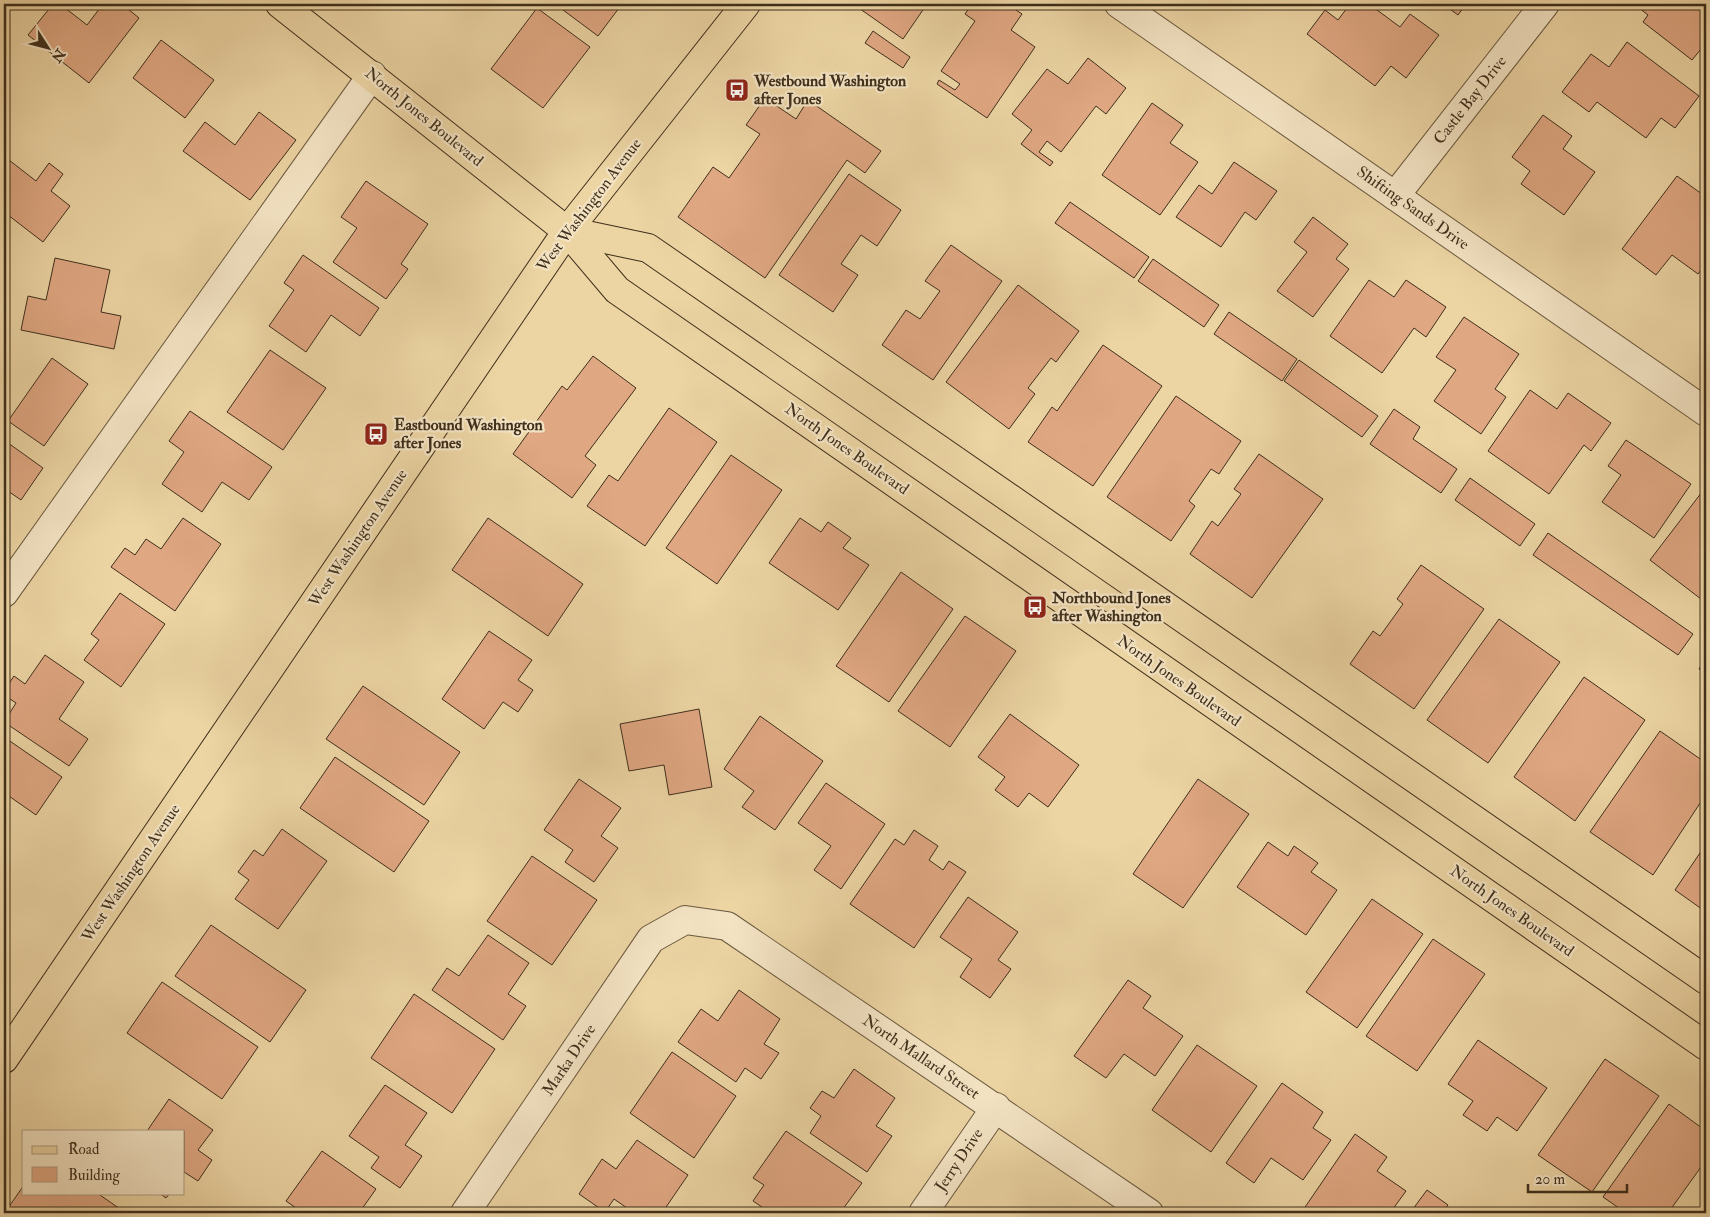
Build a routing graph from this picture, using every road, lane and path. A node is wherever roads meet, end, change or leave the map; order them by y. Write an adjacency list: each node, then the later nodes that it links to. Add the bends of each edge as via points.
1 (280, 4): 5 (main road, North Jones Boulevard)
2 (746, 4): 7 (main road, West Washington Avenue)
3 (1119, 4): 6 (street, Shifting Sands Drive)
4 (1544, 4): 6 (street, Castle Bay Drive)
5 (372, 75): 7 (main road, North Jones Boulevard); 9 (street)
6 (1396, 196): 8 (street, Shifting Sands Drive)
7 (567, 231): 11 (main road, North Jones Boulevard, via 648,248); 12 (main road, North Jones Boulevard, via 617,290); 13 (main road, West Washington Avenue)
8 (1706, 412)
9 (4, 593)
10 (685, 920): 14 (street, North Mallard Street, via 727,926); 15 (street, Marka Drive, via 651,939)
11 (1706, 980)
12 (1706, 1046)
13 (4, 1059)
14 (996, 1107): 16 (street, Jerry Drive); 17 (street, North Mallard Street)
15 (464, 1213)
16 (923, 1213)
17 (1149, 1213)

